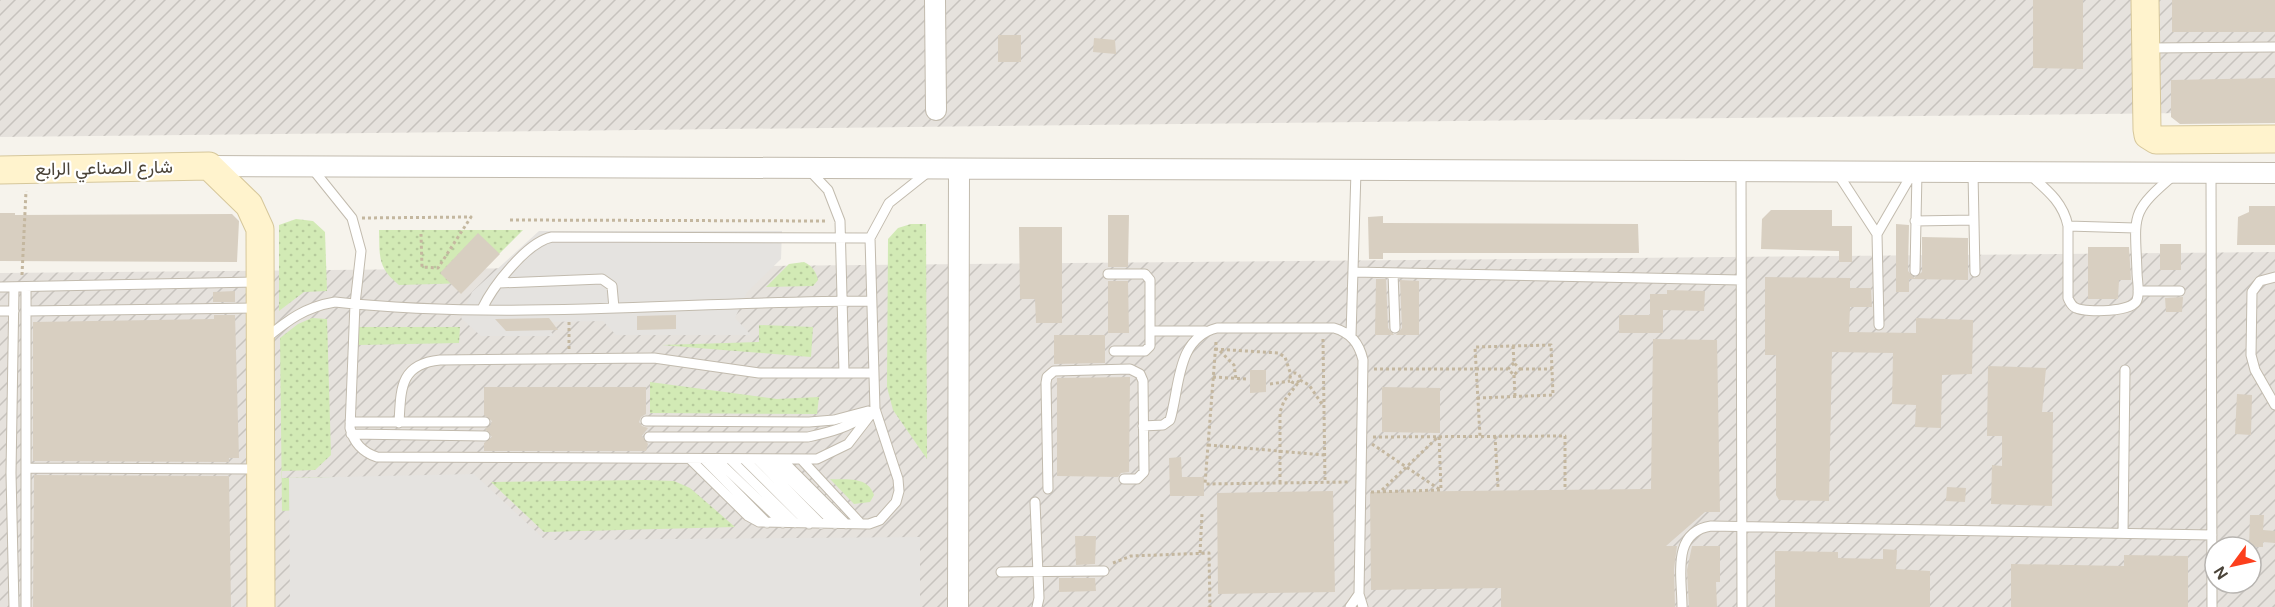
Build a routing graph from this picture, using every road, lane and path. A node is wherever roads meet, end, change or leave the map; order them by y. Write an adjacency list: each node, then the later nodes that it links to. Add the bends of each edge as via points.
1 (935, 0): 5 (street)
2 (2145, 0): 4 (main road)
3 (2275, 47): 4 (lane)
4 (2146, 48): 6 (main road, via 2146,129 2153,139)
5 (936, 110)
6 (2275, 139)
7 (209, 166): 8 (street); 9 (main road, شارع الصناعي الرابع); 46 (main road, via 240,194 256,216 260,229)
8 (310, 166): 10 (street); 23 (lane)
9 (0, 170)
10 (808, 170): 11 (street); 25 (lane, via 828,190)
11 (930, 170): 12 (street); 32 (lane, via 889,203)
12 (959, 170): 13 (street); 150 (street)
13 (1356, 171): 14 (street); 35 (lane)
14 (1740, 172): 15 (street); 40 (lane)
15 (1836, 172): 16 (street); 31 (lane)
16 (1915, 172): 17 (street); 27 (lane); 31 (lane)
17 (1973, 172): 18 (street); 26 (lane)
18 (2027, 173): 19 (street); 28 (lane, via 2056,199)
19 (2176, 173): 20 (street); 29 (lane, via 2147,198 2138,212)
20 (2211, 173): 21 (street); 140 (lane)
21 (2275, 173)
22 (26, 186): 43 (path)
23 (352, 218): 30 (path, via 471,217 438,268 422,267); 49 (lane, via 361,251)
24 (510, 220): 25 (path)
25 (840, 220): 33 (lane)
26 (1974, 220): 27 (lane); 36 (lane)
27 (1915, 221): 34 (lane)
28 (2068, 226): 29 (lane); 44 (lane, via 2071,305 2078,309 2128,309 2137,301)
29 (2135, 228): 44 (lane)
30 (421, 234)
31 (1877, 234): 56 (lane)
32 (870, 238): 33 (lane); 48 (lane)
33 (841, 239): 41 (lane, via 552,237 530,248); 47 (lane)
34 (1915, 271)
35 (1353, 272): 37 (lane); 62 (lane)
36 (1975, 272)
37 (1393, 273): 40 (lane); 59 (lane)
38 (1108, 274): 60 (lane, via 1148,275)
39 (2275, 277): 87 (lane, via 2260,281 2252,292 2251,343 2255,370)
40 (1741, 280): 138 (lane)
41 (499, 283): 50 (lane, via 603,279 612,286); 51 (lane)
42 (0, 287): 43 (lane)
43 (20, 287): 46 (lane); 53 (lane); 54 (lane)
44 (2138, 291): 45 (lane)
45 (2180, 291)
46 (260, 295): 54 (lane); 63 (main road)
47 (844, 301): 48 (lane); 50 (lane); 75 (lane)
48 (870, 301): 76 (lane)
49 (355, 304): 51 (lane); 63 (lane, via 315,305 296,313); 91 (lane)
50 (614, 308): 52 (lane)
51 (482, 309): 52 (lane)
52 (569, 309): 67 (path)
53 (14, 311): 55 (lane); 117 (lane)
54 (26, 311): 115 (lane)
55 (0, 312)
56 (1879, 325)
57 (1217, 328): 58 (lane); 61 (lane); 65 (path)
58 (1323, 328): 62 (lane, via 1334,328); 88 (path)
59 (1395, 328)
60 (1150, 331): 61 (lane); 66 (lane, via 1148,349)
61 (1207, 331): 94 (lane, via 1192,342 1185,354 1170,420 1163,425)
62 (1351, 336): 69 (lane, via 1361,351)
63 (260, 343): 116 (main road)
64 (1513, 346): 68 (path); 70 (path, via 1475,347); 73 (path, via 1551,345)
65 (1215, 349): 77 (path, via 1278,353 1285,357); 79 (path); 80 (path, via 1230,360)
66 (1114, 351)
67 (569, 358): 75 (lane, via 654,358 759,373); 93 (lane, via 448,359 421,364 401,386)
68 (1514, 363): 71 (path); 72 (path)
69 (1363, 369): 70 (path); 101 (lane)
70 (1476, 369): 71 (path); 86 (path)
71 (1508, 369): 78 (path)
72 (1520, 369): 73 (path); 78 (path)
73 (1552, 369): 85 (path, via 1553,394)
74 (2125, 370): 139 (lane)
75 (844, 373): 76 (lane)
76 (873, 374): 89 (lane)
77 (1291, 375): 82 (path); 83 (path, via 1296,373)
78 (1514, 375): 85 (path)
79 (1213, 378): 80 (path); 102 (path)
80 (1236, 379): 81 (path)
81 (1247, 379)
82 (1290, 381): 83 (path); 84 (path)
83 (1299, 382): 88 (path, via 1309,385); 103 (path, via 1281,406)
84 (1270, 384)
85 (1515, 396): 86 (path)
86 (1477, 398): 98 (path)
87 (2275, 405)
88 (1324, 407): 104 (path)
89 (875, 409): 90 (lane, via 809,422); 100 (lane, via 855,423 808,437); 105 (lane, via 838,451 817,459); 137 (lane, via 899,491 889,513 880,520)
90 (646, 421)
91 (350, 422): 93 (lane); 95 (lane)
92 (485, 422): 93 (lane)
93 (399, 423)
94 (1143, 426): 119 (lane, via 1144,472 1137,479); 125 (lane, via 1143,381 1137,372 1051,372 1046,383)
95 (351, 434): 96 (lane); 106 (lane, via 361,449 377,457)
96 (485, 435)
97 (1439, 435): 98 (path); 101 (path); 114 (path); 126 (path)
98 (1480, 436): 99 (path)
99 (1495, 436): 122 (path, via 1564,436); 124 (path)
100 (649, 437)
101 (1362, 438): 114 (path); 123 (lane)
102 (1208, 444): 103 (path); 120 (path, via 1205,484)
103 (1280, 451): 104 (path); 120 (path)
104 (1325, 454): 121 (path)
105 (801, 459): 113 (lane); 137 (lane)
106 (691, 460): 107 (lane); 130 (lane, via 748,516)
107 (705, 460): 108 (lane); 130 (lane)
108 (717, 460): 109 (lane); 131 (lane)
109 (731, 460): 110 (lane); 132 (lane)
110 (745, 460): 111 (lane); 133 (lane)
111 (758, 460): 112 (lane); 134 (lane)
112 (770, 460): 113 (lane); 135 (lane)
113 (782, 460): 136 (lane)
114 (1408, 467): 126 (path); 127 (path)
115 (26, 468): 116 (lane); 148 (lane)
116 (261, 469): 149 (main road)
117 (11, 472): 118 (lane); 147 (lane)
118 (0, 473)
119 (1124, 478)
120 (1280, 483): 121 (path)
121 (1325, 483): 123 (path)
122 (1565, 486)
123 (1361, 487): 127 (path); 145 (lane)
124 (1498, 488)
125 (1048, 489)
126 (1440, 490): 127 (path)
127 (1381, 491)
128 (1035, 502): 144 (lane)
129 (1202, 514): 141 (path)
130 (767, 523): 131 (lane)
131 (783, 523): 132 (lane)
132 (795, 523): 133 (lane)
133 (809, 524): 134 (lane)
134 (821, 524): 135 (lane)
135 (835, 524): 136 (lane)
136 (846, 524): 137 (lane)
137 (861, 524)
138 (1742, 524): 139 (lane); 154 (lane, via 1703,527 1686,539 1681,552); 155 (lane)
139 (2123, 533): 140 (lane)
140 (2212, 535)
141 (1200, 553): 142 (path, via 1131,556); 151 (path, via 1209,553)
142 (1104, 571): 144 (lane)
143 (1001, 572): 144 (lane)
144 (1038, 572): 146 (lane)
145 (1359, 594): 152 (lane); 153 (lane)
146 (1040, 604)
147 (14, 607)
148 (26, 607)
149 (261, 607)
150 (958, 607)
151 (1210, 607)
152 (1350, 607)
153 (1363, 607)
154 (1682, 607)
155 (1742, 607)

